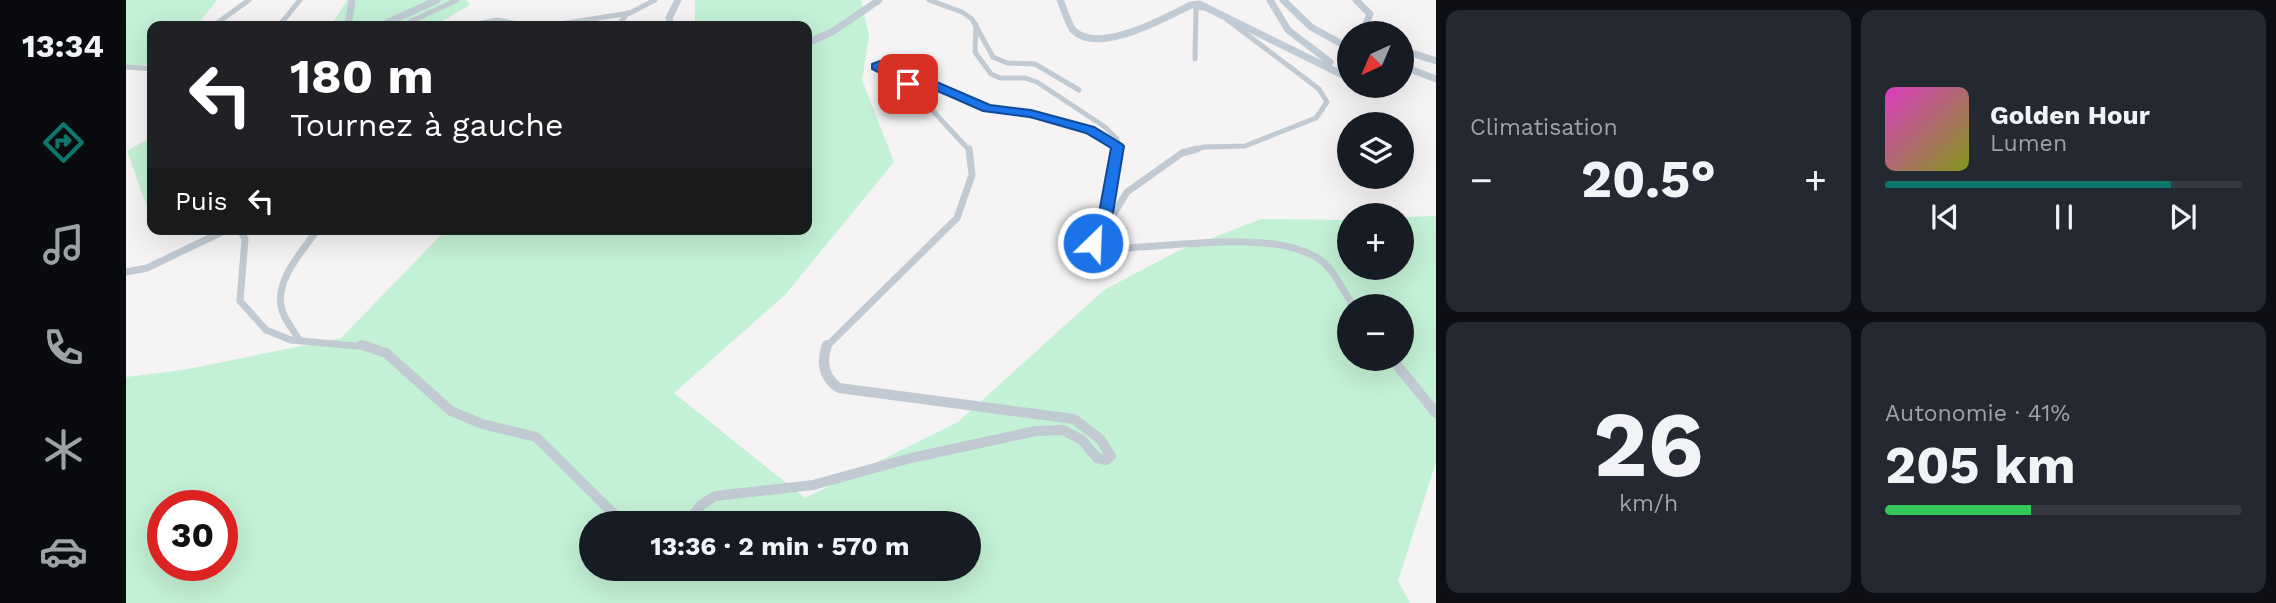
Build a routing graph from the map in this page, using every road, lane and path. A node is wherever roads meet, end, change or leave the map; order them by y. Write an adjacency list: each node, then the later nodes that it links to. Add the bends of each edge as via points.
1 (249, 0): 18 (street)
2 (300, 0): 19 (street)
3 (352, 0): 20 (street)
4 (437, 0): 21 (street)
5 (457, 0): 22 (street)
6 (655, 0): 16 (street)
7 (678, 0): 25 (street)
8 (879, 0): 28 (street)
9 (929, 0): 27 (street, via 962,12)
10 (1060, 0): 14 (street, via 1072,29 1093,38 1144,28)
11 (1270, 0): 34 (street, via 1282,23)
12 (1283, 0): 29 (street, via 1311,27)
13 (1356, 0): 26 (street, via 1370,14)
14 (1195, 2): 15 (street)
15 (1211, 10): 17 (street); 31 (street, via 1196,8)
16 (628, 13): 23 (street); 24 (street)
17 (1225, 18): 36 (street); 44 (street, via 1319,89 1327,102 1325,109 1316,118 1245,146 1203,147 1182,153 1127,192)
18 (220, 21)
19 (283, 21)
20 (349, 21)
21 (391, 21)
22 (412, 21)
23 (578, 21)
24 (621, 21)
25 (670, 21)
26 (1367, 21)
27 (976, 24): 39 (street, via 993,57 1007,63 1035,64); 40 (street, via 975,52 991,74 1037,82 1105,127 1117,139)
28 (812, 41)
29 (1337, 41)
30 (1414, 54): 32 (street)
31 (1195, 59)
32 (1436, 61)
33 (126, 67): 35 (street)
34 (1337, 67)
35 (147, 69)
36 (1337, 70)
37 (1414, 71): 38 (street)
38 (1436, 79)
39 (1079, 90)
40 (1117, 146): 44 (street, via 1106,213 1091,239); 51 (street, via 1101,135 1052,118 987,108 884,64 876,66 908,84 969,149 973,156 966,200 957,218 826,346 822,362 831,383 839,388 1074,419 1093,431 1111,456 1097,458 1082,439 1063,430 1035,431 813,485 715,496)
41 (216, 235): 45 (street, via 147,268)
42 (243, 235): 47 (street, via 240,301 266,330)
43 (314, 235): 47 (street, via 296,260 280,300)
44 (1096, 244): 46 (street, via 1107,251 1246,244 1301,250 1324,264)
45 (126, 272)
46 (1345, 294)
47 (299, 340): 50 (street, via 359,344 386,353 451,411 536,437)
48 (1402, 371): 49 (street)
49 (1436, 413)
50 (610, 511)
51 (696, 511)

